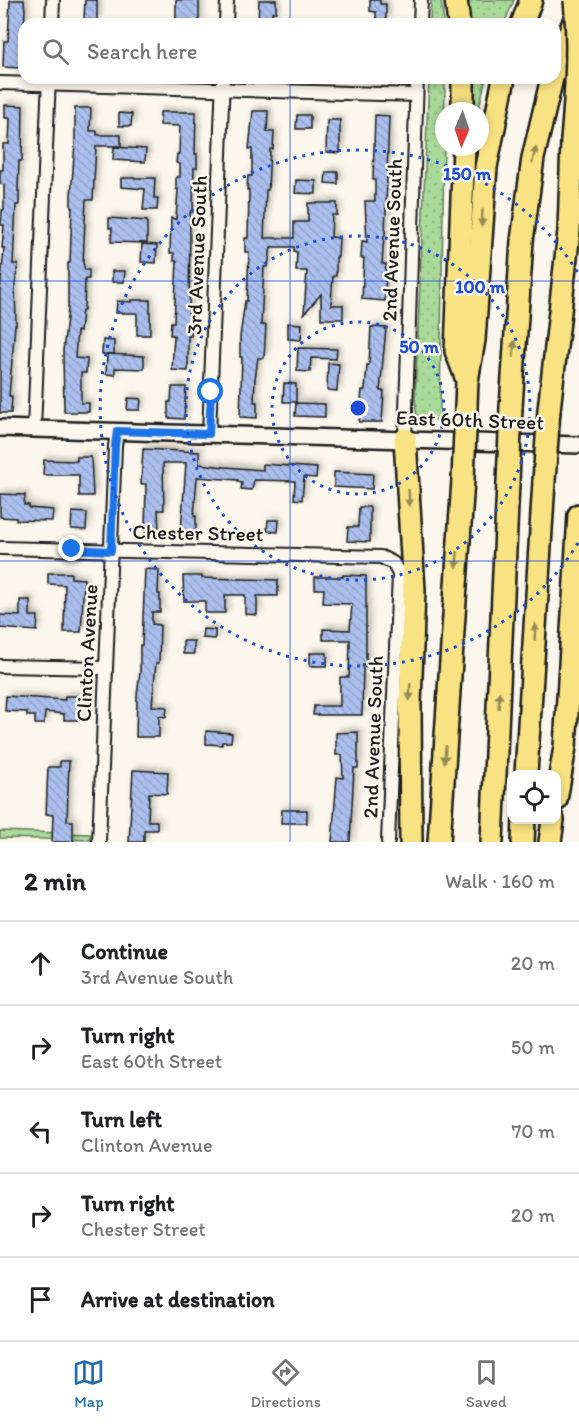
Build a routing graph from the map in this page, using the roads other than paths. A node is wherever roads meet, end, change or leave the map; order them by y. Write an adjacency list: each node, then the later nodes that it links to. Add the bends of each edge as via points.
1 (53, 0): 8 (street)
2 (227, 0): 9 (street)
3 (456, 0): 11 (highway)
4 (531, 0): 12 (highway)
5 (575, 0): 27 (highway, bridge, via 578,63)
6 (421, 2): 10 (street)
7 (579, 9): 13 (highway)
8 (52, 18)
9 (226, 18)
10 (420, 18)
11 (458, 18)
12 (524, 18)
13 (561, 56)
14 (18, 82): 15 (street)
15 (0, 83)
16 (49, 84): 30 (street)
17 (223, 84): 32 (street, 3rd Avenue South)
18 (239, 84): 23 (street)
19 (417, 84): 23 (street, 2nd Avenue South)
20 (463, 84): 24 (highway)
21 (503, 84): 28 (highway, one-way to 28, via 486,167 474,340)
22 (550, 84): 49 (highway, one-way to 22, bridge, via 522,241 532,158)
23 (417, 95): 33 (street, 2nd Avenue South)
24 (463, 102)
25 (464, 156): 28 (highway, via 456,351)
26 (579, 195): 27 (highway)
27 (569, 231): 41 (highway, one-way to 27, bridge, via 549,410)
28 (467, 381): 48 (highway, one-way to 48, bridge)
29 (0, 428): 30 (street, East 60th Street)
30 (34, 429): 31 (street, East 60th Street)
31 (117, 431): 32 (street, East 60th Street); 37 (street, Clinton Avenue)
32 (209, 434): 33 (street, East 60th Street)
33 (405, 439): 34 (street, East 60th Street); 47 (highway, one-way to 47, via 414,590)
34 (579, 445)
35 (579, 515): 42 (highway)
36 (0, 548): 37 (street, Chester Street)
37 (111, 551): 38 (street, Chester Street, via 381,557); 40 (street, Clinton Avenue)
38 (393, 563): 46 (street, 2nd Avenue South, via 399,574)
39 (0, 666): 40 (street)
40 (105, 668): 45 (street, Clinton Avenue)
41 (526, 770)
42 (561, 770)
43 (524, 824): 50 (highway)
44 (553, 824): 51 (highway)
45 (99, 842)
46 (388, 842)
47 (411, 842)
48 (439, 842)
49 (492, 842)
50 (523, 842)
51 (550, 842)

